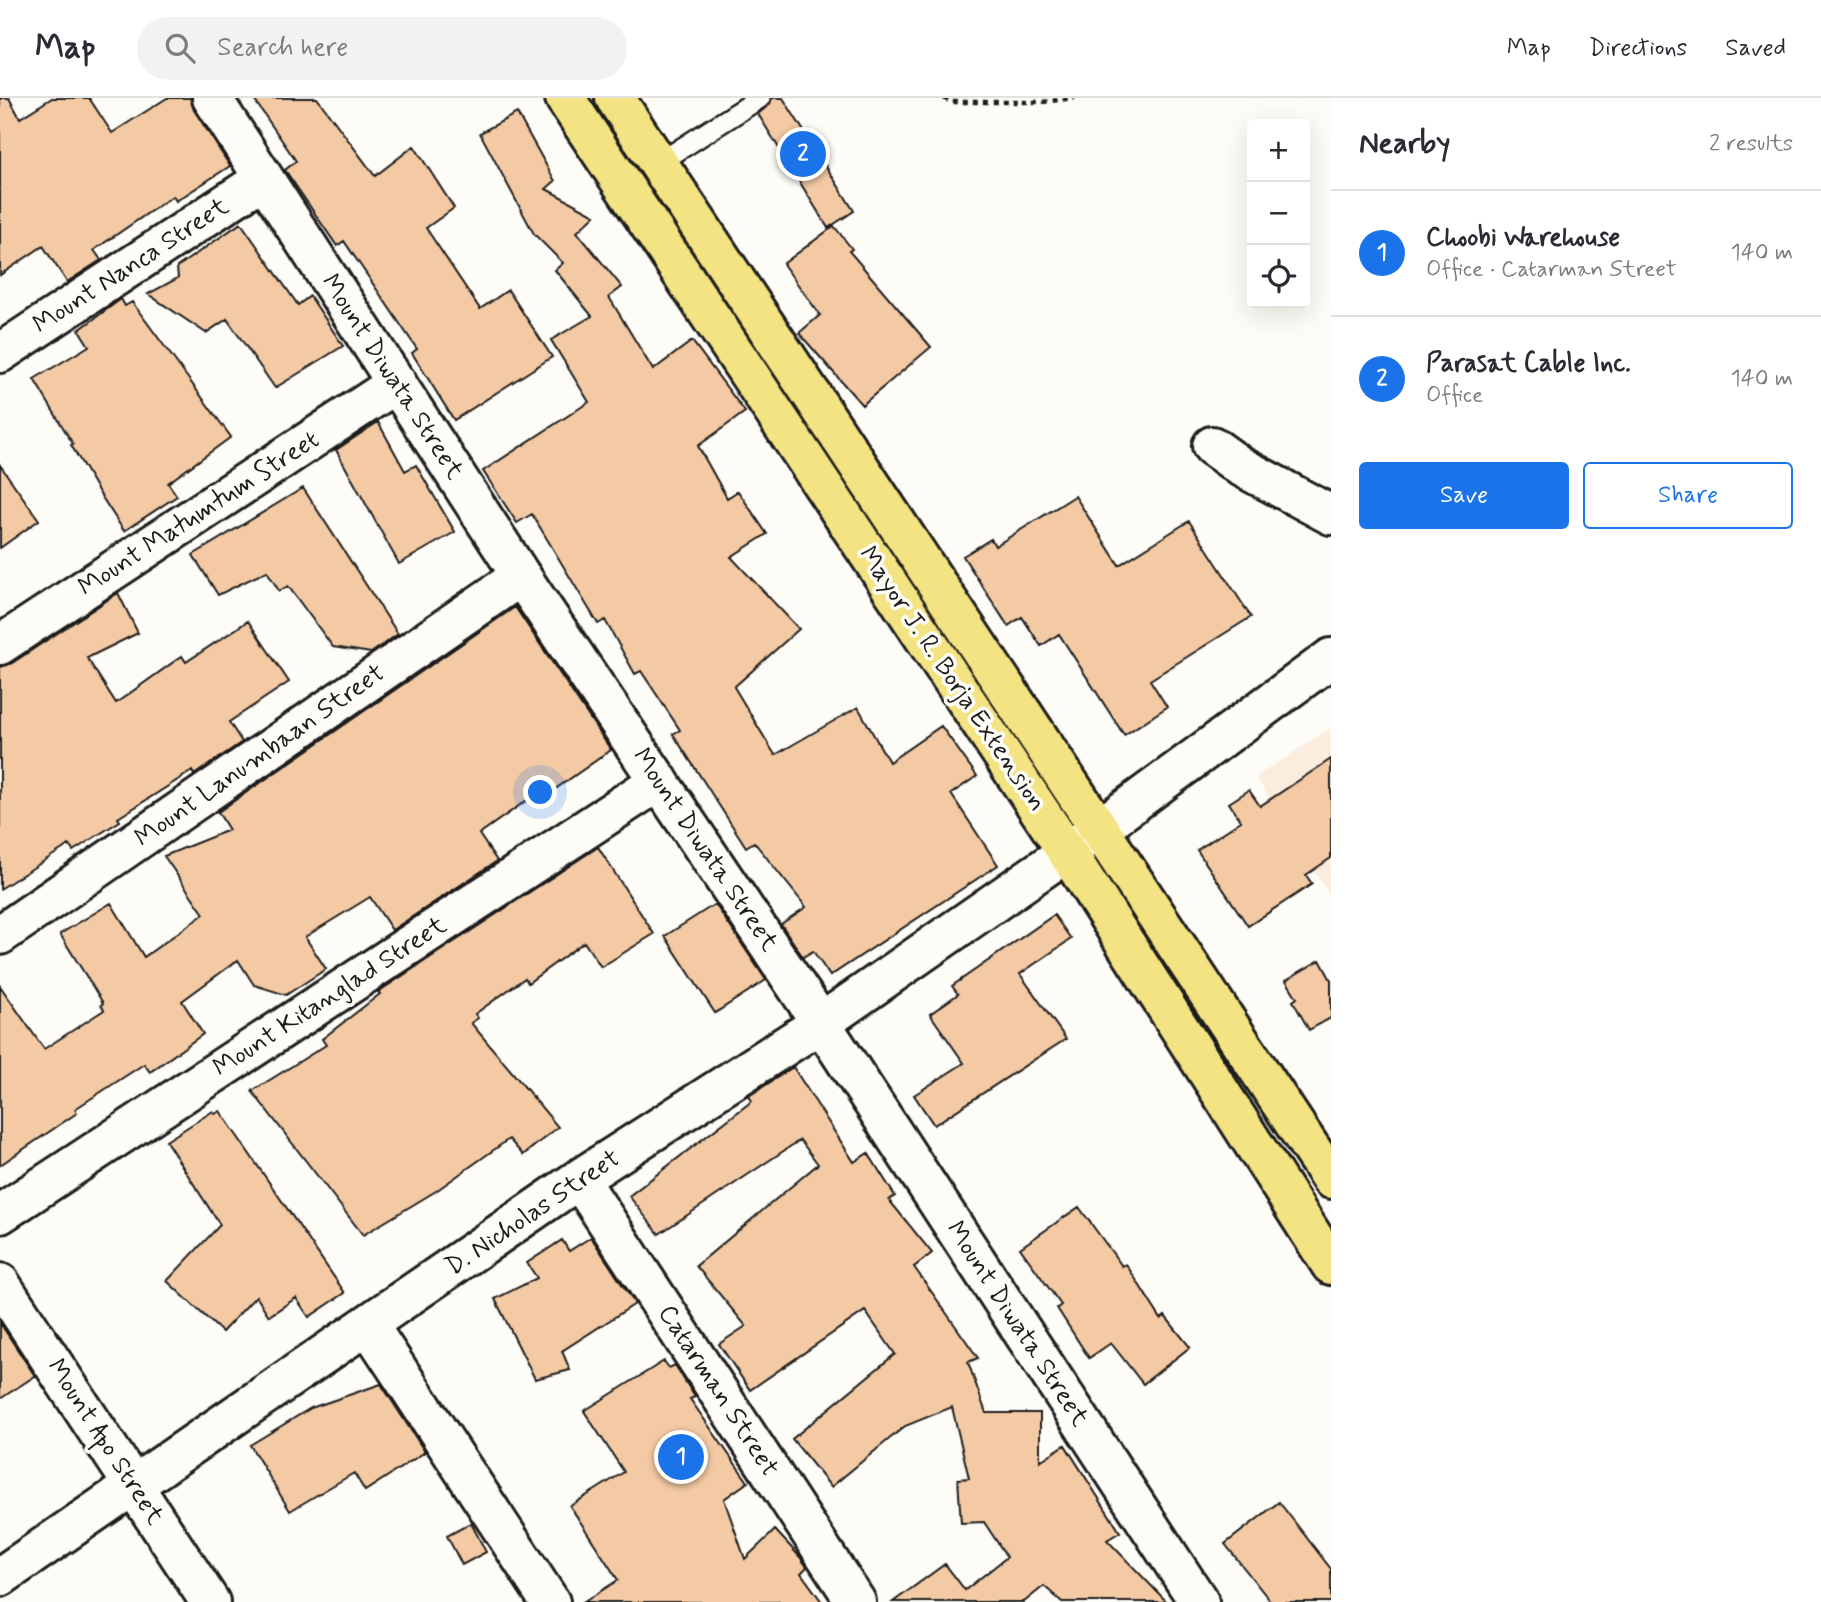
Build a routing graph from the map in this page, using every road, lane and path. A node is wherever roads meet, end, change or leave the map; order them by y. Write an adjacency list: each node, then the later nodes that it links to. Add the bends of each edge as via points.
1 (212, 98): 8 (street, Mount Diwata Street)
2 (760, 98): 7 (lane)
3 (944, 98): 4 (path, via 950,102 1042,103)
4 (1074, 98)
5 (616, 100): 6 (main road); 7 (main road, Mayor J. R. Borja Extension)
6 (574, 111): 18 (main road, Mayor J. R. Borja Extension)
7 (657, 164): 17 (main road, Mayor J. R. Borja Extension)
8 (263, 179): 9 (street, Mount Nanca Street); 10 (street, Mount Diwata Street)
9 (0, 353)
10 (397, 383): 13 (street, Mount Diwata Street); 14 (street, Mount Matumtum Street)
11 (1212, 446): 12 (street)
12 (1331, 515)
13 (521, 576): 16 (street, Mount Diwata Street); 19 (street, Mount Lanumbaan Street)
14 (0, 645)
15 (1331, 657): 17 (street, D. Nicholas Street)
16 (659, 781): 20 (street, Mount Diwata Street); 23 (street, Mount Kitanglad Street)
17 (1101, 828): 18 (street, D. Nicholas Street); 22 (main road, Mayor J. R. Borja Extension)
18 (1067, 852): 20 (street, D. Nicholas Street); 24 (main road, Mayor J. R. Borja Extension)
19 (0, 935)
20 (821, 1023): 21 (street, D. Nicholas Street); 32 (street, Mount Diwata Street)
21 (579, 1179): 26 (street, D. Nicholas Street); 31 (street, Catarman Street)
22 (1331, 1179)
23 (0, 1214)
24 (1331, 1265)
25 (0, 1283): 27 (street, Mount Apo Street)
26 (369, 1326): 27 (street, D. Nicholas Street); 30 (street)
27 (134, 1486): 28 (street, D. Nicholas Street); 29 (street, Mount Apo Street)
28 (0, 1577)
29 (210, 1602)
30 (550, 1602)
31 (856, 1602)
32 (1199, 1602)

